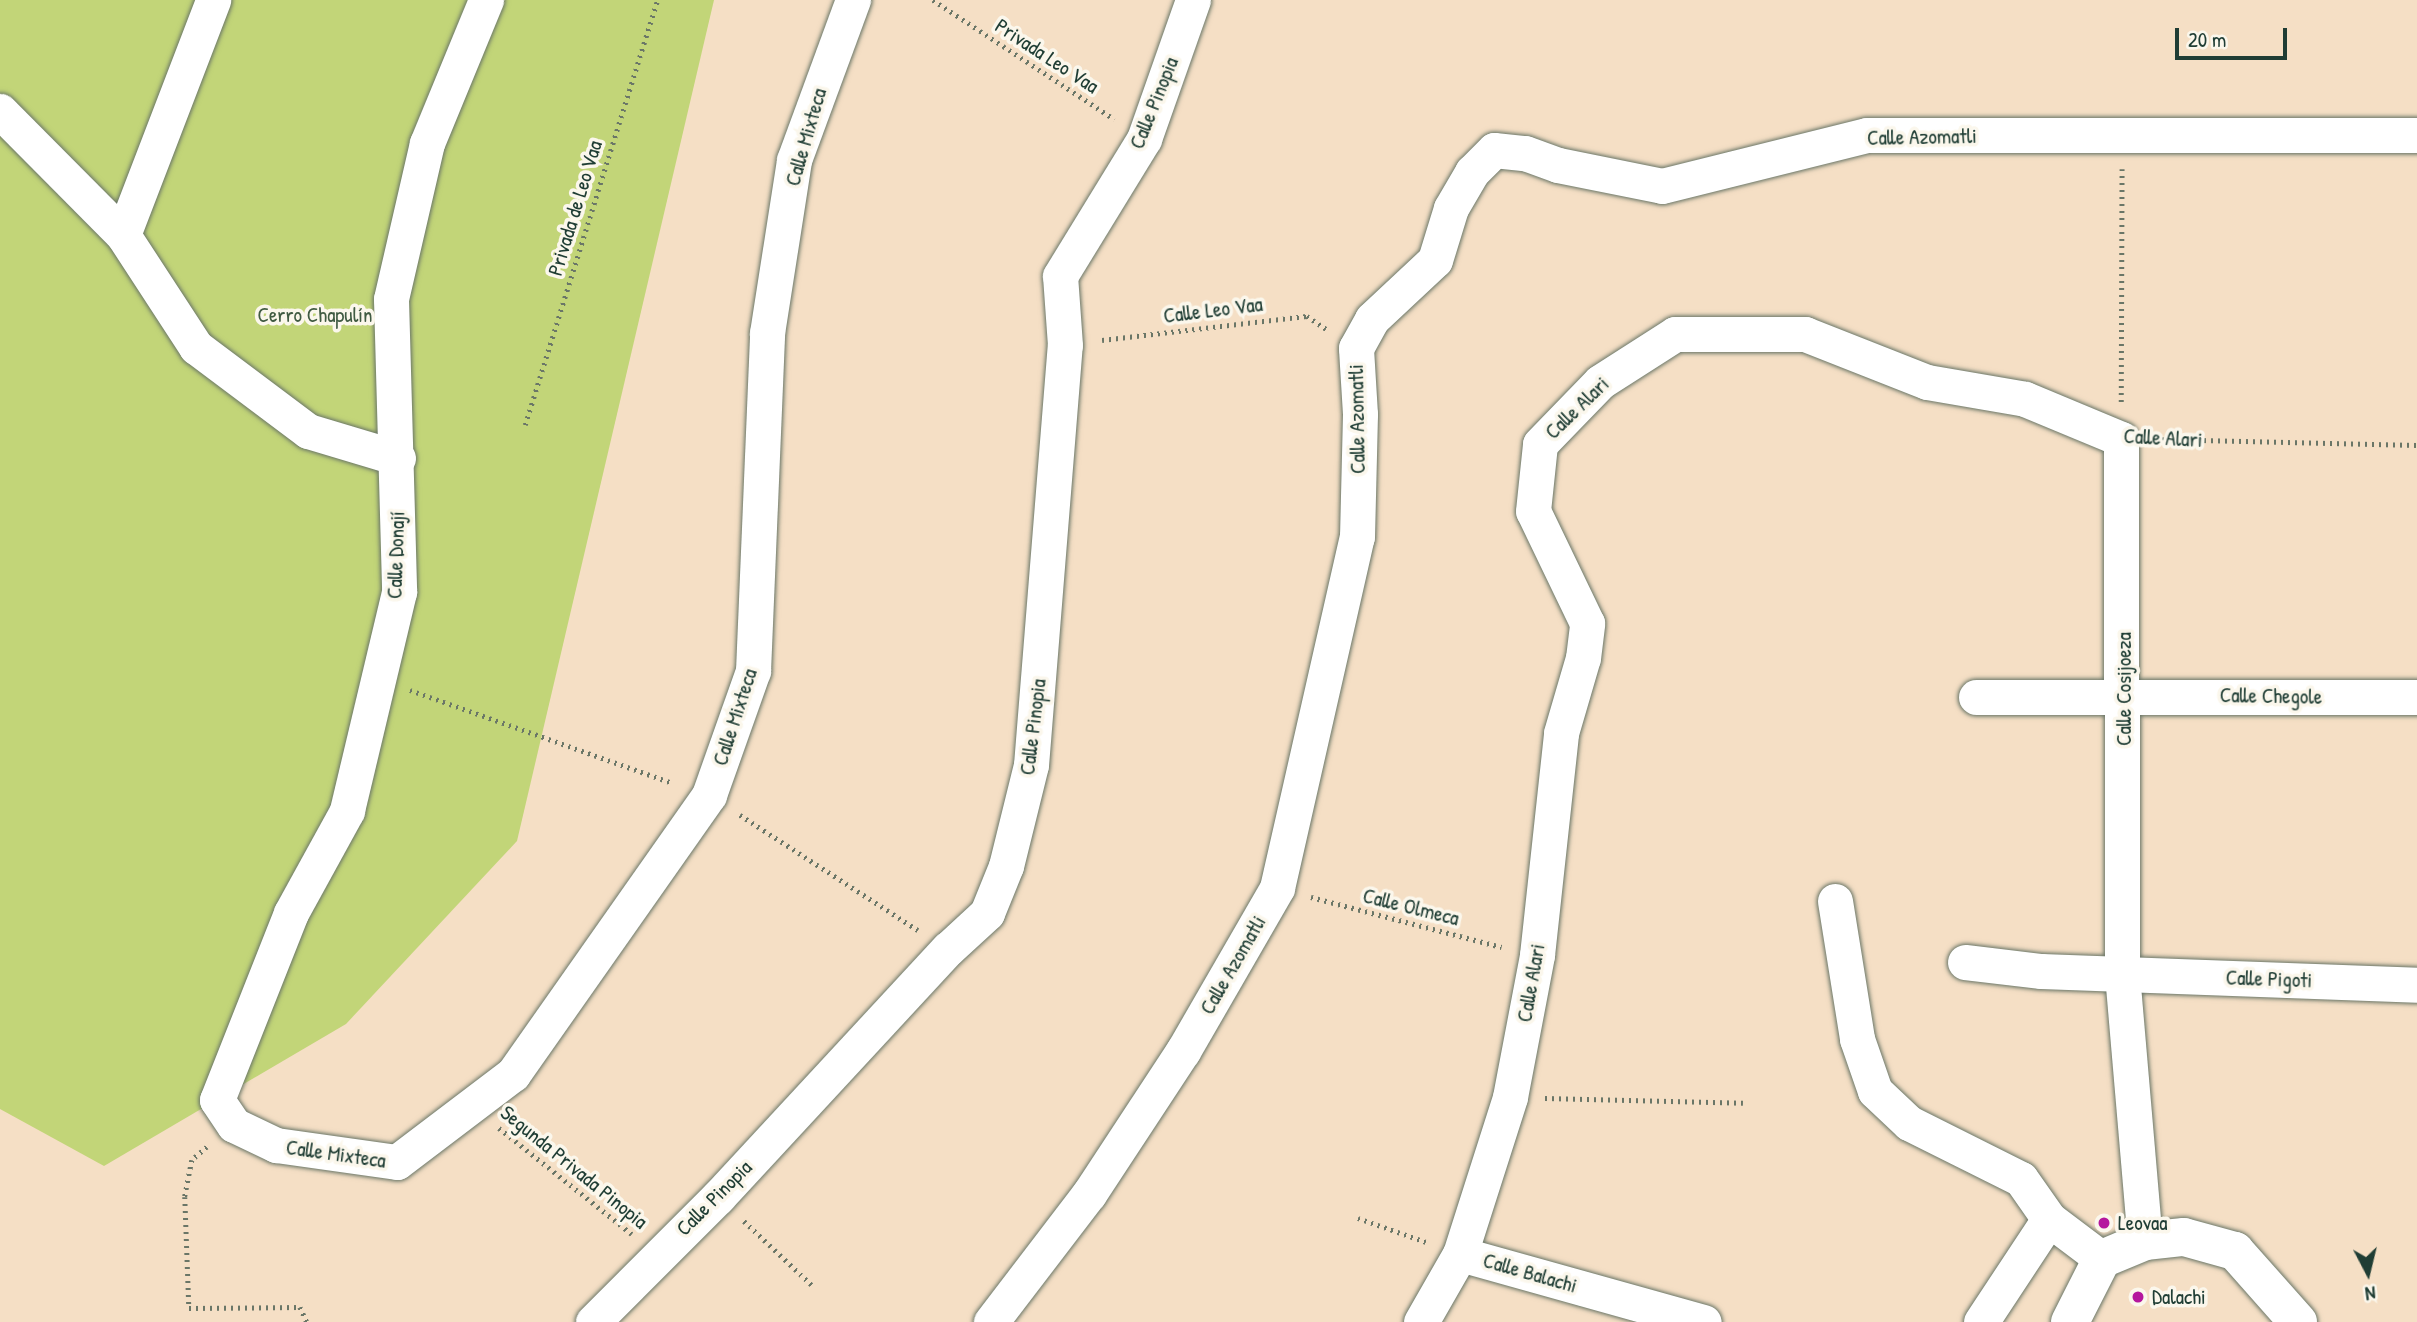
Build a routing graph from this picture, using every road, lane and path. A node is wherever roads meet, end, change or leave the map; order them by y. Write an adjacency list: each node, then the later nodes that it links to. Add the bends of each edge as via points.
1 (213, 0): 11 (street)
2 (486, 0): 17 (street, Calle Donají, via 427,143 391,299 392,422)
3 (657, 0): 14 (path, Privada de Leo Vaa)
4 (853, 0): 29 (street, Calle Mixteca, via 794,160 767,334 753,671 709,795 513,1074)
5 (933, 0): 10 (path, Privada Leo Vaa)
6 (1193, 0): 10 (street, Calle Pinopia)
7 (0, 111): 11 (street)
8 (2417, 135): 9 (street, Calle Azomatli)
9 (2122, 136): 13 (street, Calle Azomatli, via 1867,135 1661,186 1558,165 1525,153 1494,150 1472,172 1451,208 1435,260 1372,319); 15 (path)
10 (1144, 139): 12 (street, Calle Pinopia, via 1060,276)
11 (123, 235): 17 (street, via 196,346 308,431)
12 (1065, 345): 13 (path, Calle Leo Vaa, via 1307,316); 31 (street, Calle Pinopia, via 1031,765 1006,866 987,913 948,949)
13 (1356, 348): 21 (street, Calle Azomatli, via 1360,414 1357,537)
14 (525, 425)
15 (2121, 439): 16 (path, Calle Alari); 18 (street, Calle Cosijoeza); 23 (street, Calle Alari, via 2025,399 1927,382 1805,334 1675,334 1601,382 1540,444 1533,512 1587,623 1583,658 1561,733)
16 (2417, 445)
17 (398, 458): 30 (street, Calle Donají, via 399,592 347,811 291,913 217,1100)
18 (2124, 694): 19 (street, Calle Chegole); 20 (street, Calle Chegole); 25 (street, Calle Cosijoeza)
19 (1976, 697)
20 (2417, 697)
21 (1277, 888): 23 (path, Calle Olmeca); 41 (street, Calle Azomatli, via 1176,1062 1089,1194)
22 (1835, 901): 33 (street, via 1857,1039 1875,1091 1909,1123 2021,1179)
23 (1537, 956): 27 (street, Calle Alari)
24 (1965, 962): 25 (street)
25 (2122, 974): 26 (street, Calle Pigoti); 34 (street, Calle Cosijoeza)
26 (2417, 985)
27 (1510, 1097): 28 (path); 36 (street, Calle Alari)
28 (1743, 1103)
29 (471, 1105): 30 (street, Calle Mixteca, via 397,1162 276,1145); 35 (path, Segunda Privada Pinopia)
30 (234, 1125): 39 (path, via 192,1160 184,1243 189,1308 300,1307)
31 (718, 1197): 35 (street, Calle Pinopia); 38 (path)
32 (1358, 1218): 36 (path, Calle Balachi)
33 (2049, 1219): 37 (street); 44 (street)
34 (2145, 1241): 37 (street); 46 (street, via 2184,1237 2235,1251)
35 (657, 1254): 40 (street, Calle Pinopia)
36 (1460, 1254): 42 (street, Calle Alari); 43 (street, Calle Balachi)
37 (2102, 1258): 45 (street)
38 (812, 1284)
39 (307, 1322)
40 (593, 1322)
41 (990, 1322)
42 (1421, 1322)
43 (1704, 1322)
44 (1981, 1322)
45 (2070, 1322)
46 (2298, 1322)

